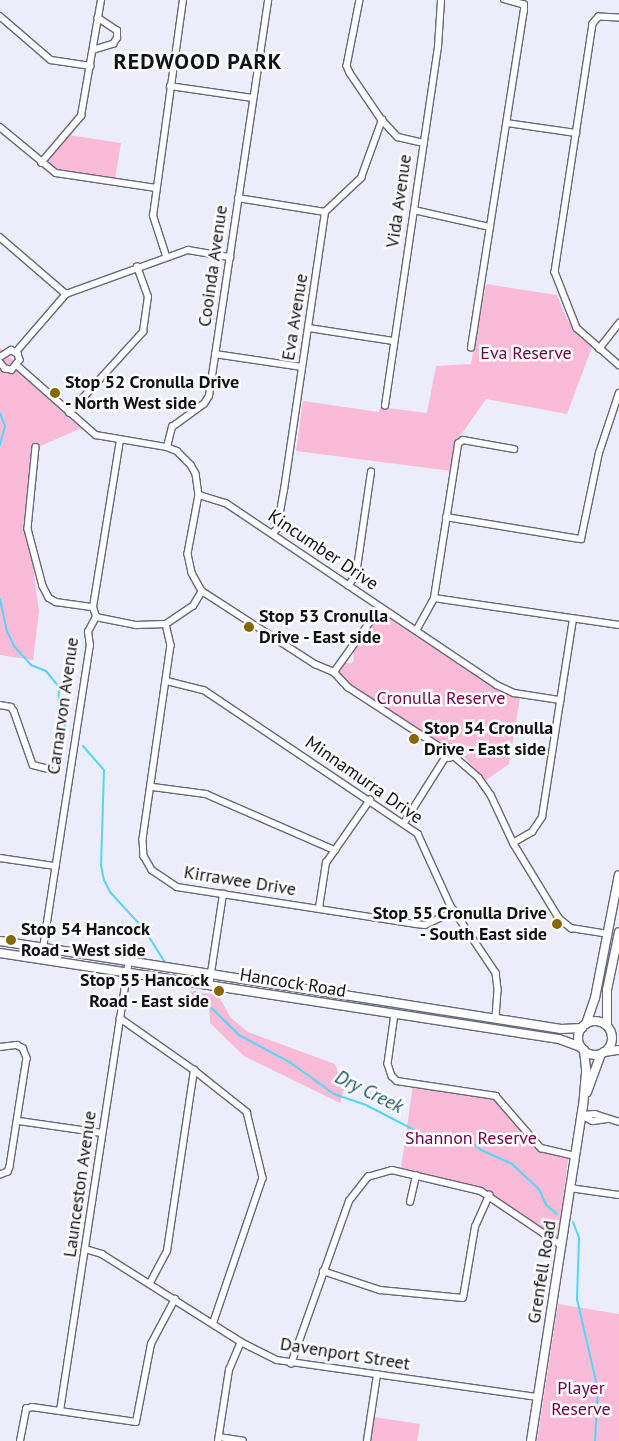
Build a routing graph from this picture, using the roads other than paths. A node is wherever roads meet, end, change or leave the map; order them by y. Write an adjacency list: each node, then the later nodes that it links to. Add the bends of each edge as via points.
1 (100, 0): 8 (street)
2 (183, 0): 12 (street)
3 (268, 0): 13 (street, Cooinda Avenue)
4 (360, 0): 14 (street, via 348,66)
5 (441, 0): 18 (street, Vida Avenue, via 438,47)
6 (505, 0): 15 (street, via 524,6)
7 (0, 16): 11 (street, via 51,60)
8 (98, 18): 10 (street); 10 (street, via 116,31 117,38 113,44)
9 (619, 18): 17 (street, via 603,16 594,20)
10 (93, 50): 11 (street)
11 (91, 66): 19 (street, via 81,116)
12 (170, 86): 13 (street); 20 (street)
13 (253, 98): 21 (street, Cooinda Avenue)
14 (382, 120): 18 (street, via 398,137); 23 (street, via 361,178)
15 (507, 123): 17 (street); 24 (street)
16 (0, 127): 19 (street)
17 (576, 133): 34 (street, via 555,277 576,328)
18 (423, 144): 22 (street, Vida Avenue)
19 (41, 163): 20 (street, via 56,174)
20 (156, 188): 26 (street, via 153,216)
21 (238, 198): 23 (street); 27 (street, Cooinda Avenue)
22 (414, 210): 24 (street); 32 (street, Vida Avenue)
23 (325, 212): 31 (street, Eva Avenue)
24 (490, 227): 33 (street)
25 (0, 237): 29 (street)
26 (166, 256): 27 (street, via 188,250); 28 (street)
27 (230, 258): 37 (street, Cooinda Avenue)
28 (137, 267): 29 (street); 44 (street, via 148,298 149,310 143,332)
29 (66, 294): 35 (street)
30 (619, 323): 34 (street)
31 (309, 328): 32 (street); 41 (street, Eva Avenue)
32 (393, 341): 43 (street, Vida Avenue)
33 (472, 348)
34 (599, 349): 39 (street)
35 (16, 352): 36 (street, via 8,350); 40 (street, via 20,357)
36 (1, 353)
37 (216, 354): 41 (street); 47 (street, Cooinda Avenue, via 209,396 204,404 172,427)
38 (0, 363): 40 (street, via 8,370)
39 (619, 365)
40 (18, 366): 44 (street)
41 (302, 367): 52 (street, Eva Avenue, via 282,498 276,529)
42 (619, 393): 51 (street, via 599,453 581,539)
43 (385, 406)
44 (69, 413): 45 (street, via 96,436)
45 (120, 440): 47 (street); 56 (street, Carnarvon Avenue)
46 (36, 447): 56 (street, via 28,528 43,586 49,598 56,602)
47 (167, 447): 50 (street, via 177,451 191,465 196,474)
48 (514, 449): 51 (street, via 461,440)
49 (371, 472): 53 (street, via 356,575)
50 (199, 495): 52 (street, Kincumber Drive, via 226,503); 54 (street, via 188,554 192,573)
51 (446, 517): 55 (street)
52 (272, 534): 53 (street, Kincumber Drive)
53 (348, 586): 57 (street, Kincumber Drive)
54 (202, 591): 60 (street, via 193,606); 63 (street, via 315,664)
55 (434, 598): 59 (street); 62 (street)
56 (93, 607): 58 (street, Carnarvon Avenue)
57 (380, 608): 62 (street, Kincumber Drive); 63 (street)
58 (96, 617): 60 (street, via 136,625); 77 (street, Carnarvon Avenue, via 89,627 90,646)
59 (573, 619): 61 (street); 65 (street)
60 (166, 624): 64 (street, Kirrawee Drive, via 171,645)
61 (619, 626)
62 (416, 632): 65 (street, Kincumber Drive, via 497,685 514,693)
63 (334, 672): 67 (street, via 348,687)
64 (167, 681): 71 (street, Kirrawee Drive); 72 (street, Minnamurra Drive, via 200,687)
65 (560, 700): 74 (street, via 542,817 532,832)
66 (0, 705): 70 (street, via 14,711 33,765)
67 (443, 749): 68 (street, via 452,747); 69 (street)
68 (454, 756): 69 (street); 74 (street, via 485,786)
69 (445, 758): 73 (street)
70 (49, 769)
71 (153, 786): 75 (street, via 206,794); 79 (street, Kirrawee Drive, via 143,839 144,856 152,870 177,887)
72 (370, 800): 73 (street, Minnamurra Drive); 75 (street)
73 (404, 823): 81 (street, Minnamurra Drive, via 424,844)
74 (513, 843): 83 (street, via 551,907 565,924 578,930)
75 (335, 850): 80 (street, via 326,863)
76 (0, 858): 77 (street)
77 (55, 866): 85 (street, Carnarvon Avenue)
78 (619, 875): 83 (main road)
79 (223, 894): 80 (street, Kirrawee Drive); 90 (street)
80 (319, 908): 81 (street, Kirrawee Drive, via 425,925)
81 (455, 910): 94 (street, Minnamurra Drive, via 496,973)
82 (619, 933): 83 (main road); 96 (main road, via 607,990)
83 (608, 934): 95 (main road, via 595,998)
84 (0, 941): 85 (main road, Hancock Road)
85 (43, 948): 87 (main road); 88 (main road, Hancock Road)
86 (0, 953): 87 (main road, Hancock Road)
87 (41, 959): 89 (main road, Hancock Road)
88 (129, 962): 89 (street, Launceston Avenue); 90 (main road, Hancock Road)
89 (127, 973): 91 (main road, Hancock Road); 93 (street, Launceston Avenue)
90 (210, 974): 91 (street); 94 (main road, Hancock Road)
91 (209, 986): 92 (main road, Hancock Road)
92 (395, 1014): 99 (main road, Hancock Road, via 559,1039); 108 (street, via 388,1064 397,1081 496,1096 541,1148)
93 (120, 1018): 102 (street); 107 (street, Launceston Avenue)
94 (496, 1018): 95 (main road, Hancock Road, via 561,1029)
95 (584, 1026): 96 (main road, via 597,1021); 99 (main road, via 578,1037)
96 (608, 1027): 97 (main road); 101 (main road, via 612,1041)
97 (619, 1035)
98 (0, 1047): 105 (street, via 17,1045 23,1048 27,1058)
99 (583, 1048): 101 (main road, via 592,1054); 103 (main road, Grenfell Road, via 586,1070)
100 (619, 1050): 101 (main road)
101 (603, 1053): 103 (main road, Grenfell Road)
102 (194, 1070): 118 (street, via 167,1251); 120 (street, via 248,1112 263,1178)
103 (583, 1107): 104 (main road, Grenfell Road)
104 (581, 1116): 106 (street, via 595,1114); 108 (main road, Grenfell Road)
105 (19, 1121): 107 (street); 109 (street, via 8,1172)
106 (619, 1122)
107 (102, 1133): 116 (street, Launceston Avenue)
108 (575, 1156): 111 (main road, Grenfell Road)
109 (0, 1175)
110 (416, 1176): 112 (street); 114 (street); 117 (street, via 382,1171 368,1177 355,1191)
111 (570, 1188): 113 (street); 115 (main road, Grenfell Road)
112 (489, 1195): 115 (street); 117 (street, via 475,1227 463,1298 380,1290)
113 (619, 1195)
114 (410, 1202)
115 (561, 1245): 124 (main road, Grenfell Road)
116 (86, 1250): 118 (street, Davenport Street, via 102,1254); 125 (street, Launceston Avenue)
117 (323, 1271): 122 (street)
118 (150, 1283): 119 (street, Davenport Street)
119 (175, 1299): 120 (street, Davenport Street); 125 (street, via 151,1344 136,1422)
120 (214, 1322): 121 (street, Davenport Street)
121 (241, 1342): 122 (street, Davenport Street); 126 (street, via 229,1370)
122 (291, 1364): 123 (street, Davenport Street)
123 (377, 1375): 124 (street, Davenport Street); 129 (street)
124 (538, 1397): 130 (main road, Grenfell Road)
125 (60, 1411): 127 (street, via 26,1409)
126 (218, 1439): 128 (street)
127 (20, 1441)
128 (243, 1441)
129 (367, 1441)
130 (531, 1441)

